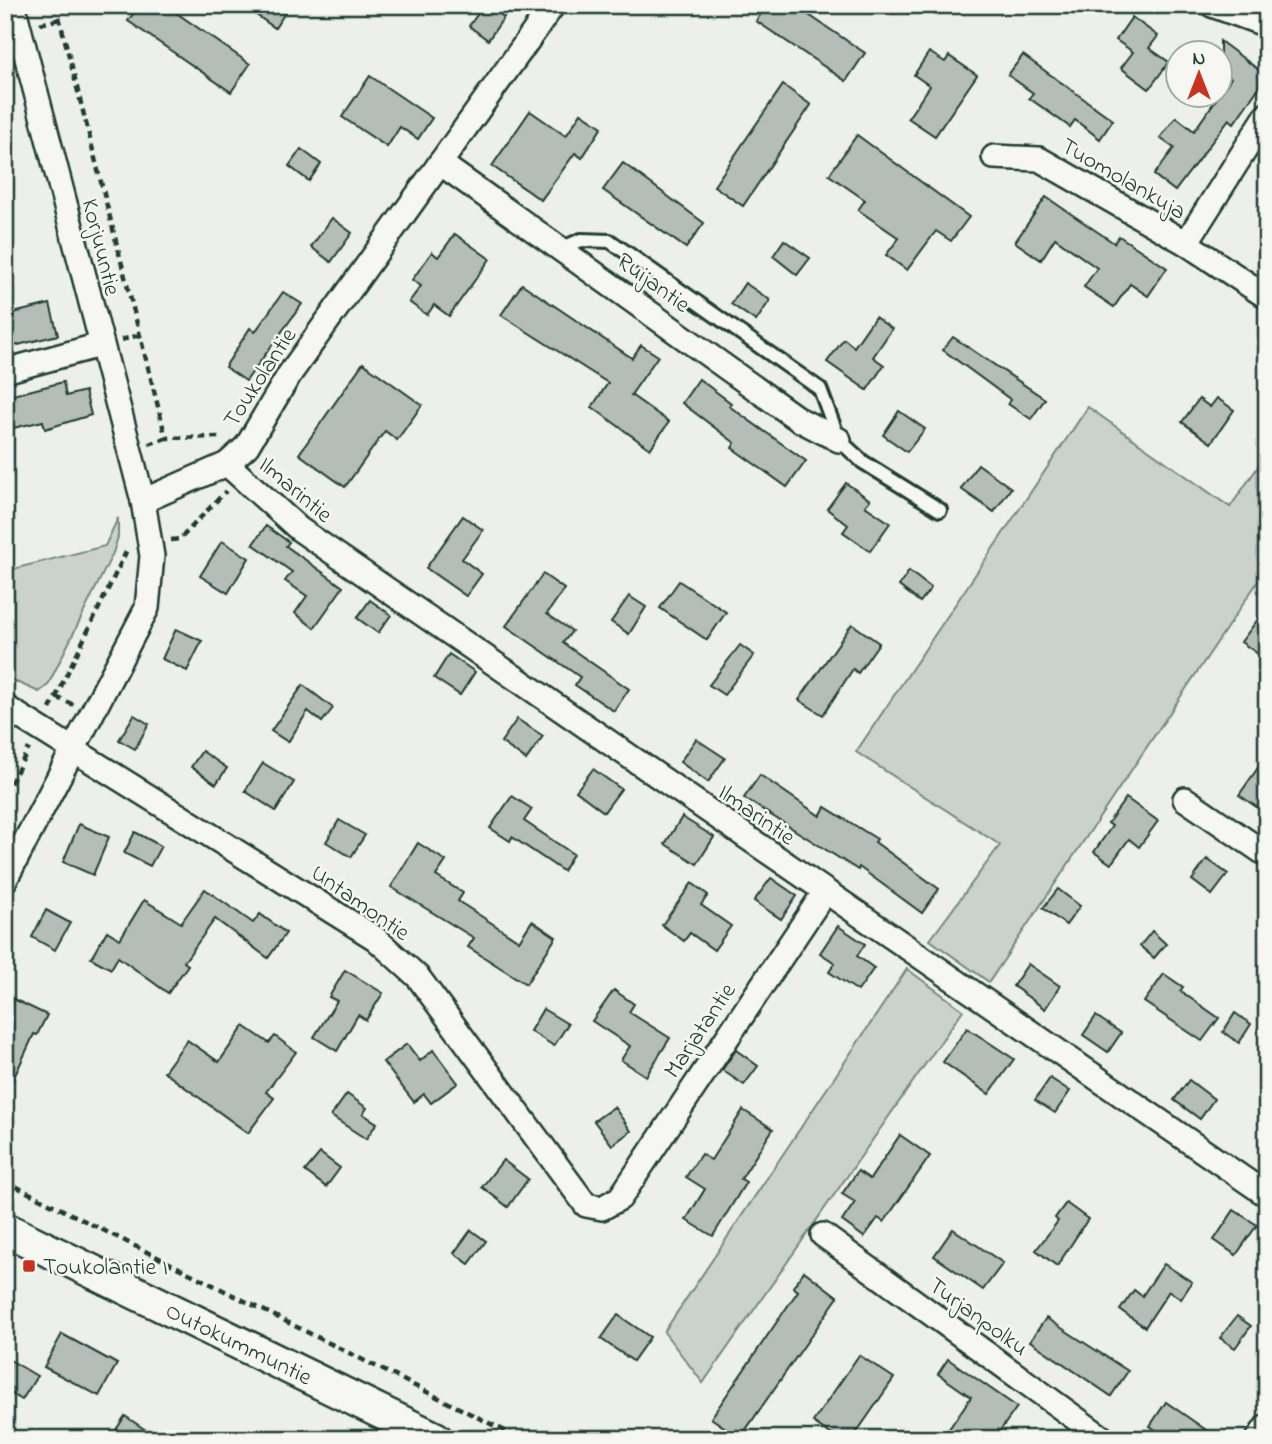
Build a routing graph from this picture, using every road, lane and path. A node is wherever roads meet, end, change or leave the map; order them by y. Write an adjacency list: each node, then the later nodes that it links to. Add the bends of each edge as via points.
1 (13, 5): 6 (street, Korjuuntie)
2 (56, 5): 16 (path, via 166,438 233,437)
3 (553, 5): 9 (street, Toukolantie)
4 (1212, 5): 5 (street)
5 (1267, 25)
6 (12, 30): 13 (street, Korjuuntie)
7 (1267, 115): 10 (street, Tuomolankuja)
8 (994, 157): 10 (street, Tuomolankuja, via 1039,159)
9 (440, 163): 11 (street, Ruijantie); 16 (street, Toukolantie, via 289,375)
10 (1185, 243): 12 (street, Tuomolankuja)
11 (563, 248): 15 (street, Ruijantie, via 798,419); 15 (lane, via 581,240 610,242 820,389)
12 (1267, 297)
13 (100, 345): 14 (street); 18 (street, Korjuuntie)
14 (5, 371)
15 (839, 440): 19 (lane, via 863,462)
16 (247, 446): 17 (street, Toukolantie)
17 (227, 464): 18 (street, Toukolantie); 25 (street, Ilmarintie, via 299,529)
18 (143, 501): 21 (street, via 152,556 147,608)
19 (940, 510)
20 (5, 707): 21 (street, Untamontie)
21 (72, 747): 24 (street); 28 (street, Untamontie, via 375,938 418,977 586,1205 602,1208)
22 (1185, 799): 23 (street)
23 (1267, 855)
24 (5, 880)
25 (824, 893): 27 (street, Ilmarintie); 28 (street, Marjatantie)
26 (5, 1181): 33 (path)
27 (1267, 1195)
28 (620, 1198)
29 (5, 1229): 32 (main road, Outokummuntie)
30 (823, 1235): 34 (street, Turjanpolku)
31 (1267, 1426): 35 (street)
32 (436, 1439)
33 (521, 1439)
34 (1104, 1439)
35 (1258, 1439)

